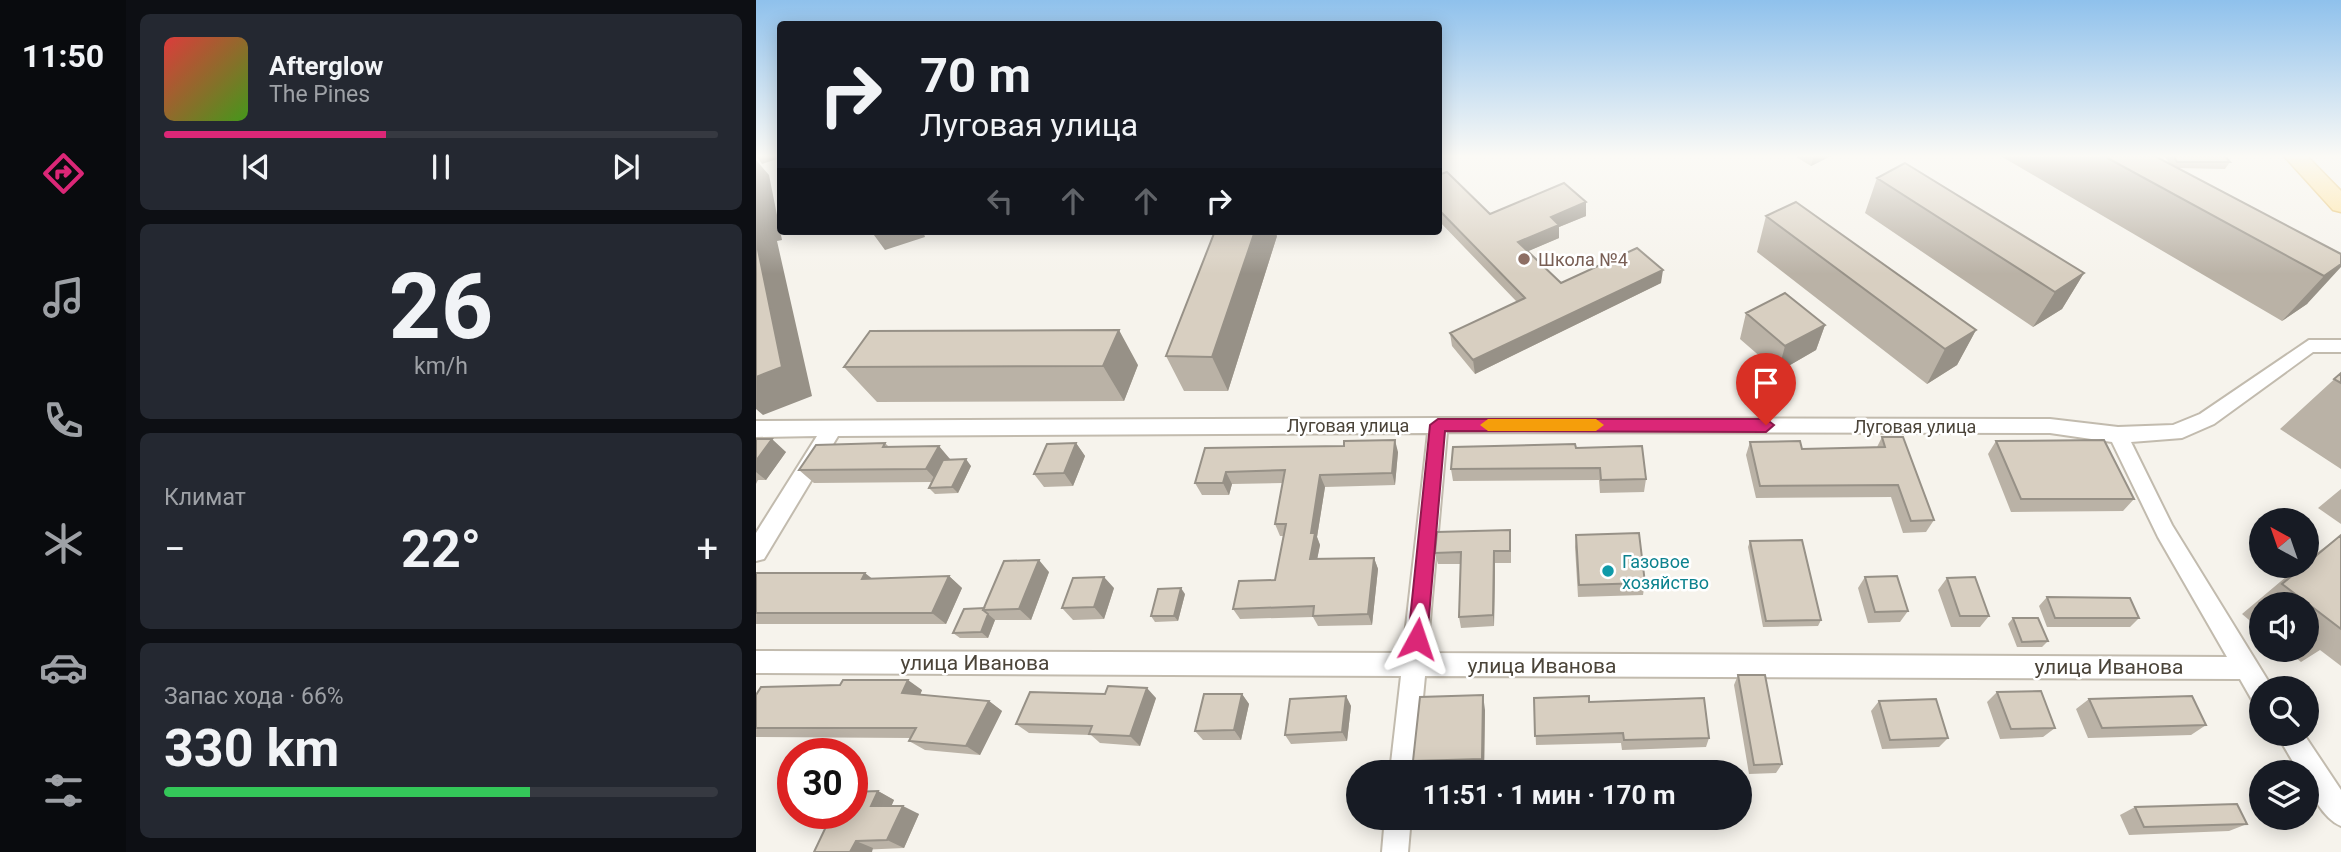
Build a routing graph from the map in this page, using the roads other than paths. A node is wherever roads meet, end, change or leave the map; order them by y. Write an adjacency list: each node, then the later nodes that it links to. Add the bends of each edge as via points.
1 (2341, 346): 5 (street, Луговая улица, via 2309,346 2207,419 2175,433)
2 (1438, 425): 3 (street, Луговая улица); 5 (street, Луговая улица, via 2050,426); 8 (street)
3 (833, 427): 4 (street, Луговая улица); 6 (street)
4 (756, 429)
5 (2118, 435): 9 (street, via 2165,531)
6 (756, 552)
7 (756, 662): 8 (street, улица Иванова)
8 (1415, 666): 9 (street, улица Иванова); 12 (street)
9 (2245, 668): 10 (street)
10 (2250, 676)
11 (2297, 746): 13 (street)
12 (1404, 760)
13 (2341, 813)
14 (1397, 830): 15 (street)
15 (1395, 852)

